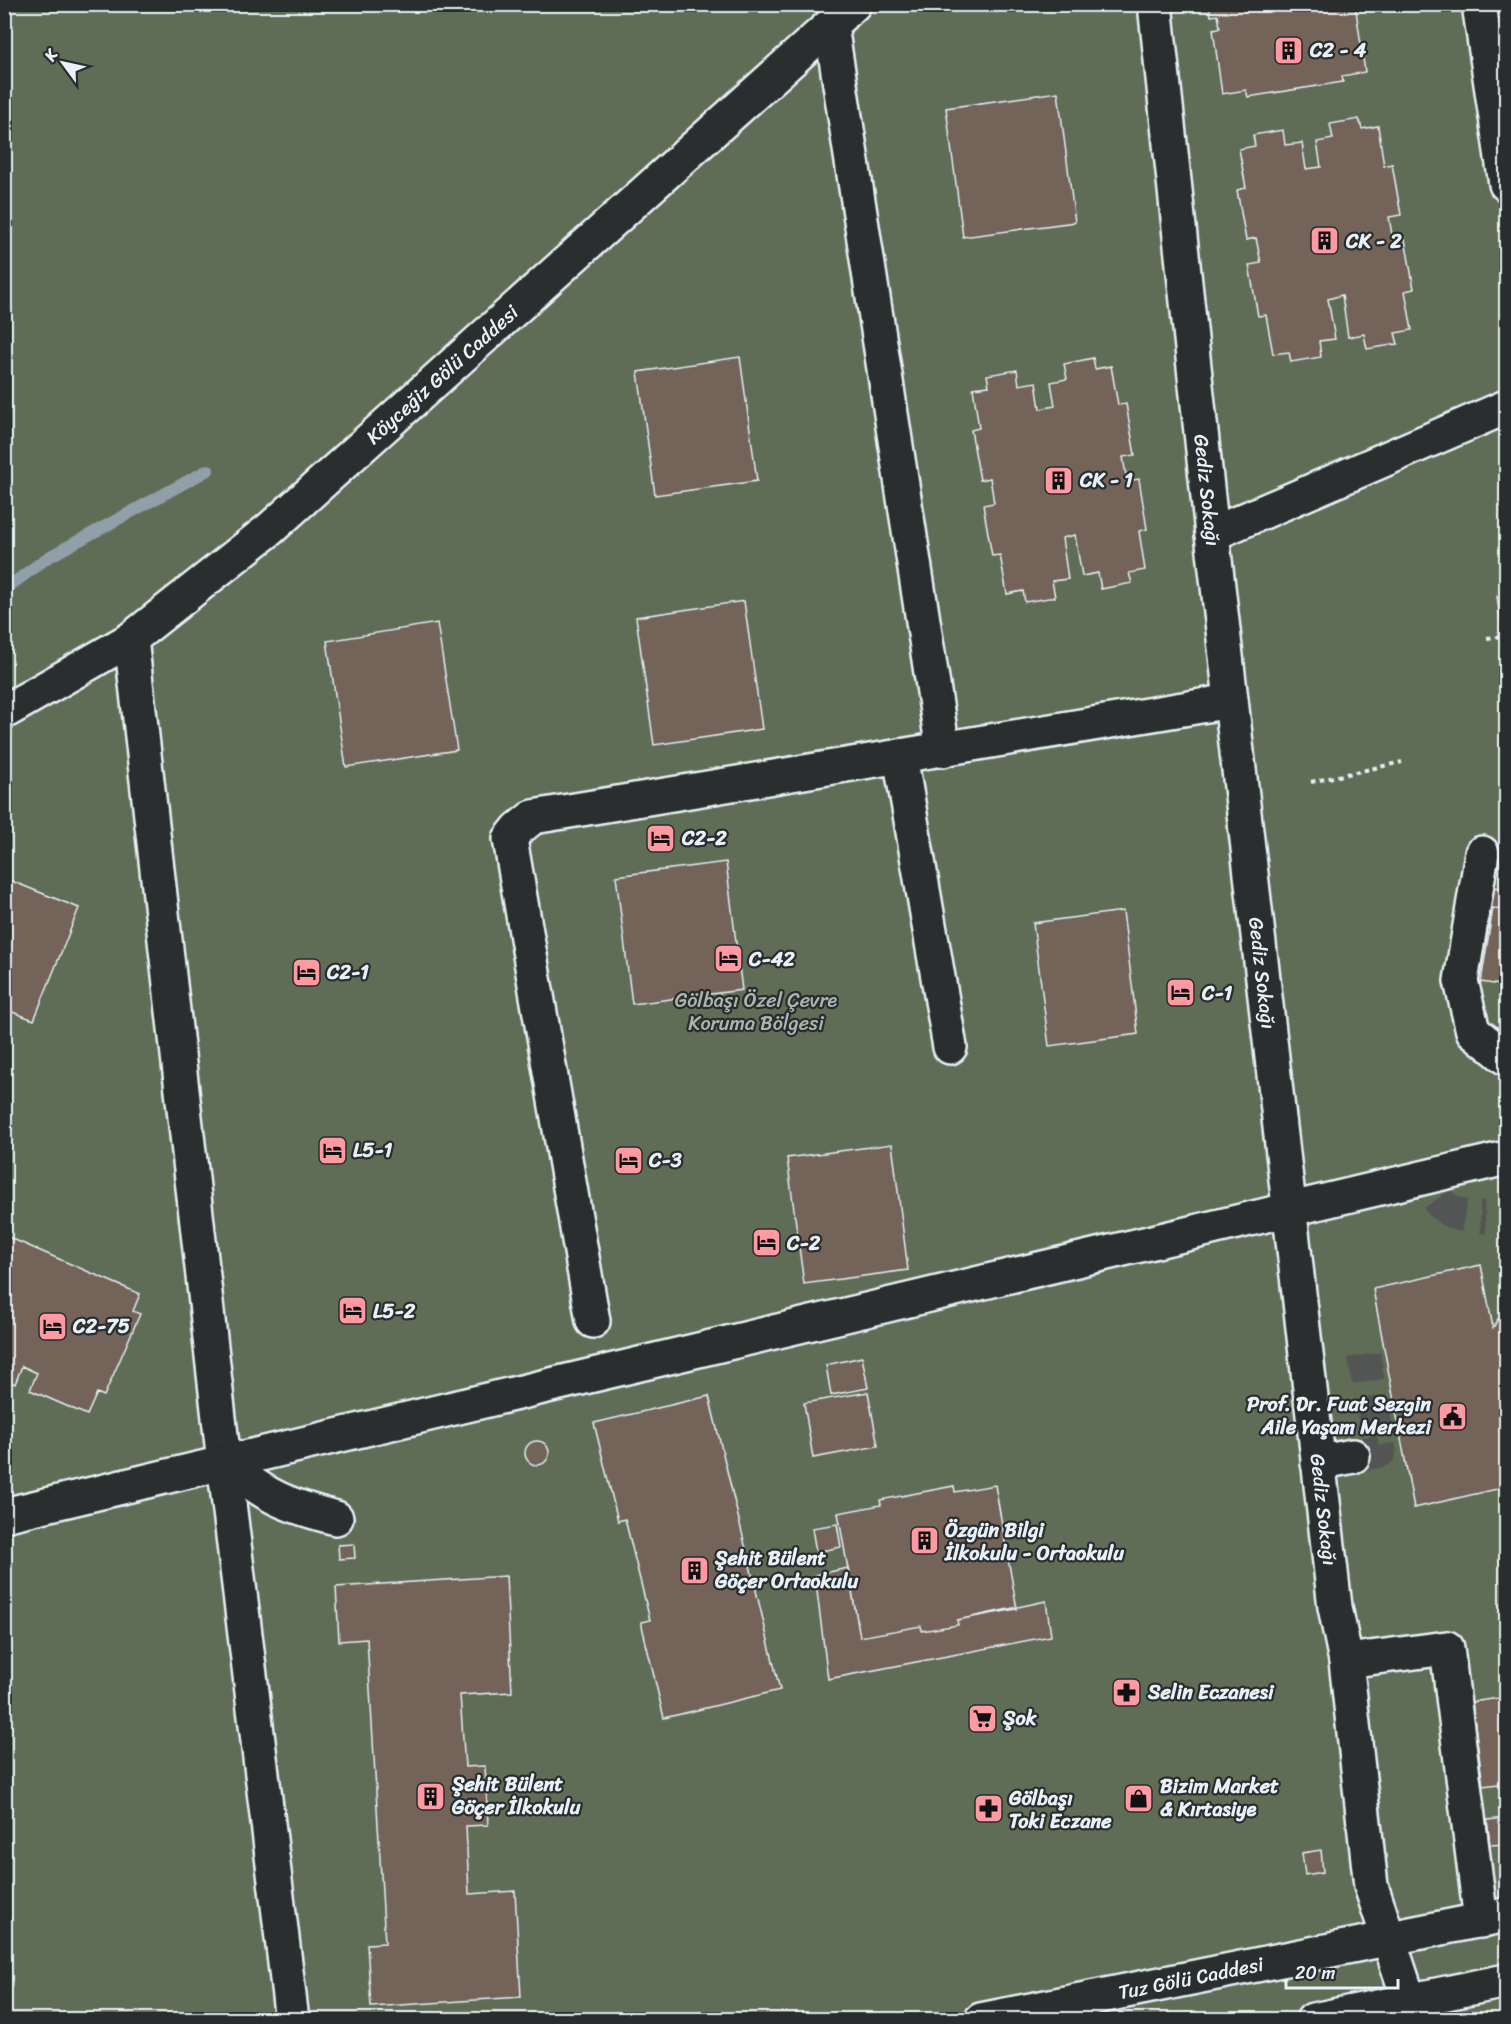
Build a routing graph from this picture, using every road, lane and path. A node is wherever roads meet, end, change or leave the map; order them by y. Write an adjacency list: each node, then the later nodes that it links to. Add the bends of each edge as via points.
1 (1155, 4): 6 (street, Gediz Sokağı)
2 (1479, 4): 4 (street)
3 (843, 15): 9 (street, Köyceğiz Gölü Caddesi, via 270,529); 12 (street)
4 (1506, 184)
5 (1506, 406): 6 (street)
6 (1212, 534): 10 (street, Gediz Sokağı)
7 (1503, 636): 8 (path)
8 (1487, 638)
9 (131, 639): 11 (street, Köyceğiz Gölü Caddesi); 23 (street)
10 (1231, 701): 12 (street); 20 (street, Gediz Sokağı)
11 (4, 712)
12 (943, 750): 13 (street)
13 (900, 756): 17 (street); 21 (street, via 533,817 510,839)
14 (1402, 762): 15 (path)
15 (1311, 782)
16 (1482, 854): 18 (street, via 1461,981 1473,1031)
17 (950, 1047)
18 (1506, 1058)
19 (1506, 1158): 20 (street, via 1435,1187)
20 (1289, 1209): 23 (street); 24 (street, Gediz Sokağı)
21 (593, 1321)
22 (1353, 1456): 24 (street)
23 (224, 1462): 25 (street); 26 (street, via 265,1494); 32 (street)
24 (1318, 1463): 27 (street, Gediz Sokağı, via 1335,1607)
25 (4, 1515)
26 (336, 1518)
27 (1346, 1661): 28 (street, via 1447,1648); 29 (street, Gediz Sokağı, via 1371,1886)
28 (1494, 1918): 29 (street, Tuz Gölü Caddesi)
29 (1388, 1940): 31 (street, Gediz Sokağı); 33 (street, Tuz Gölü Caddesi)
30 (1506, 1982): 31 (street)
31 (1409, 2000): 34 (street)
32 (292, 2019)
33 (981, 2019)
34 (1313, 2019)

